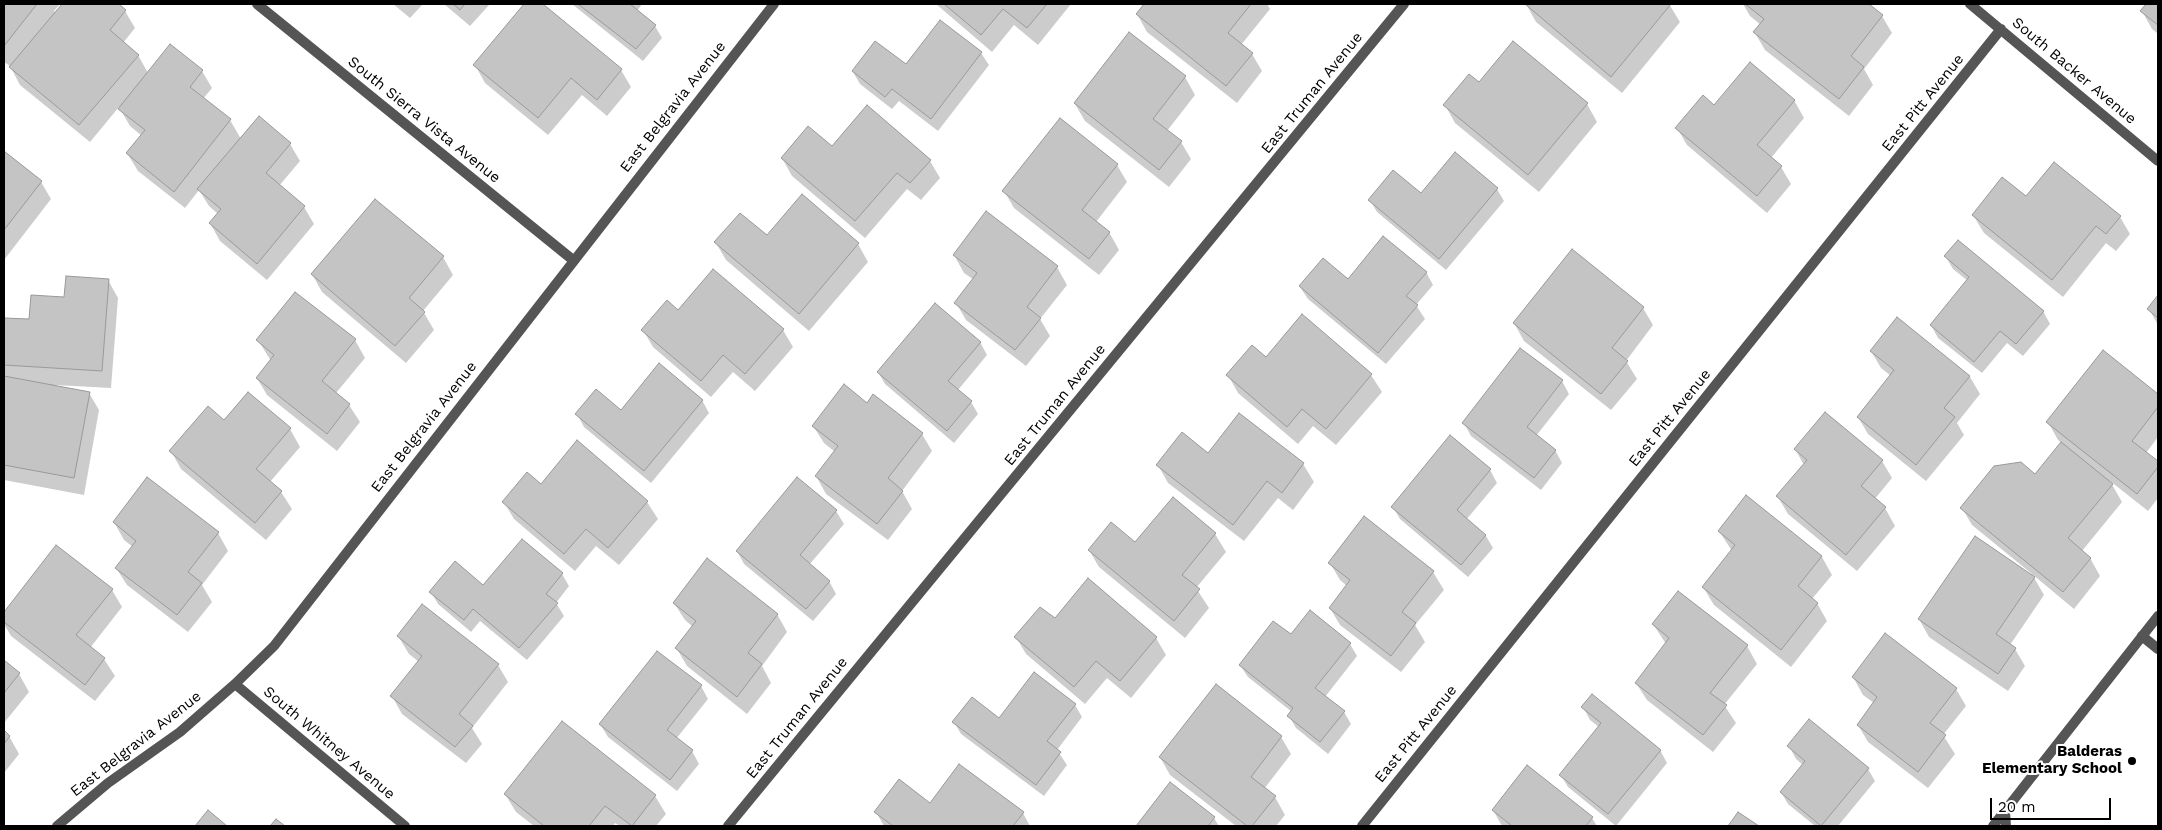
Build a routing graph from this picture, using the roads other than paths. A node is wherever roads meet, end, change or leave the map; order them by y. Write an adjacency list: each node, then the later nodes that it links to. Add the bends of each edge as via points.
1 (256, 4): 7 (street, South Sierra Vista Avenue)
2 (774, 4): 7 (street, East Belgravia Avenue)
3 (1404, 4): 15 (street, East Truman Avenue)
4 (1970, 4): 5 (street, South Backer Avenue)
5 (2001, 29): 6 (street, South Backer Avenue); 16 (street, East Pitt Avenue)
6 (2158, 161)
7 (573, 260): 11 (street, East Belgravia Avenue, via 274,646)
8 (2158, 616): 9 (street)
9 (2142, 636): 10 (street); 12 (street)
10 (2158, 649)
11 (235, 684): 13 (street, East Belgravia Avenue, via 180,732 108,783); 14 (street, South Whitney Avenue)
12 (2005, 811): 17 (street); 18 (street)
13 (56, 826)
14 (404, 826)
15 (728, 826)
16 (1362, 826)
17 (1993, 826)
18 (2006, 826)

